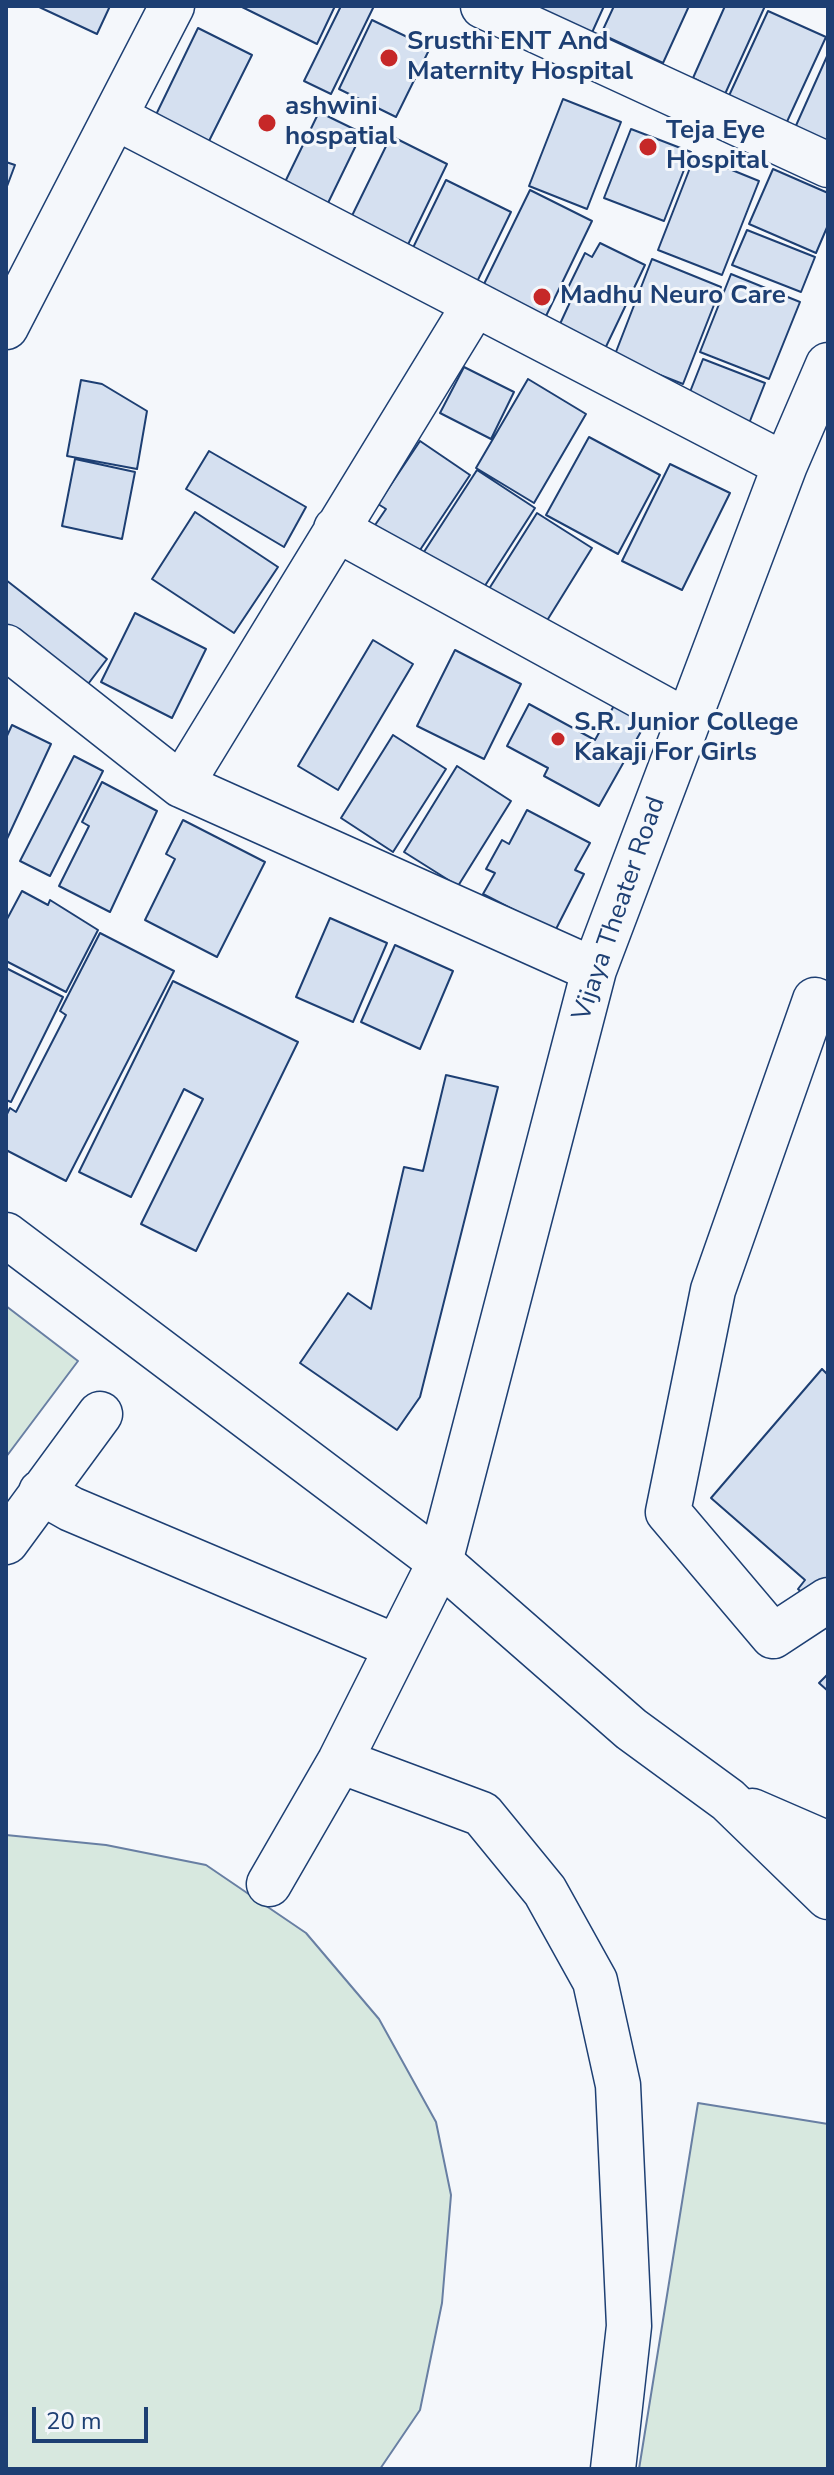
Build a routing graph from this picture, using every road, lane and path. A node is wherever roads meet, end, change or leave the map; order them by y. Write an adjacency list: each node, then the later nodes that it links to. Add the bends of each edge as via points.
1 (172, 6): 3 (street)
2 (483, 6): 4 (street)
3 (117, 118): 5 (street); 6 (street)
4 (828, 165)
5 (475, 304): 8 (street); 9 (street)
6 (6, 327)
7 (828, 365): 8 (street, Vijaya Theater Road)
8 (785, 465): 11 (street, Vijaya Theater Road)
9 (336, 529): 11 (street); 12 (street)
10 (6, 647): 12 (street)
11 (686, 721): 13 (street, Vijaya Theater Road)
12 (181, 785): 13 (street)
13 (594, 970): 19 (street, Vijaya Theater Road)
14 (828, 1006): 20 (street, via 815,1000 713,1290 668,1512 773,1636)
15 (6, 1235): 19 (street)
16 (100, 1414): 17 (street)
17 (41, 1492): 18 (street); 21 (street)
18 (6, 1542)
19 (440, 1562): 21 (street, Vijaya Theater Road); 23 (street, via 631,1729)
20 (828, 1600)
21 (397, 1647): 22 (street, Vijaya Theater Road)
22 (340, 1761): 25 (street, Vijaya Theater Road); 27 (street, via 482,1814 545,1891 595,1981 618,2085 629,2326)
23 (728, 1800): 24 (street); 26 (street)
24 (828, 1844)
25 (269, 1884)
26 (828, 1897)
27 (613, 2469)

